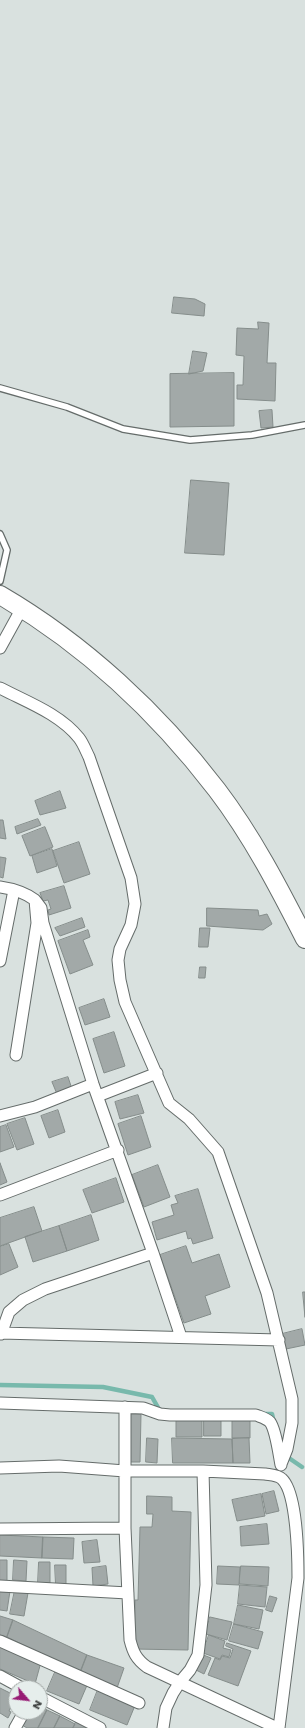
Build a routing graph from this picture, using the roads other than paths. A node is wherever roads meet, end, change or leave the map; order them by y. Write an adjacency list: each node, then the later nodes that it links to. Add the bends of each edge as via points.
1 (0, 388): 2 (lane, via 67,407 123,429 190,440 252,435)
2 (305, 425)
3 (0, 534): 4 (lane, via 7,550)
4 (0, 581)
5 (0, 595): 6 (main road)
6 (22, 608): 7 (street); 12 (main road, via 102,668 178,741 218,792 251,842)
7 (0, 648)
8 (0, 688): 15 (street, via 51,714 68,726 80,739 89,757 131,878 136,904 131,925 120,949 120,980 125,1002)
9 (0, 887): 10 (street)
10 (14, 890): 11 (street); 13 (street)
11 (35, 900): 14 (street, via 37,923); 16 (street, via 41,908 43,923)
12 (305, 939)
13 (0, 961)
14 (16, 1055)
15 (157, 1073): 17 (street); 24 (street, via 170,1103 189,1119 218,1152 267,1293)
16 (93, 1084): 17 (street); 18 (street, via 35,1107)
17 (98, 1096): 19 (street)
18 (0, 1116)
19 (118, 1150): 20 (street); 21 (street)
20 (0, 1195)
21 (153, 1253): 22 (street, via 45,1289 23,1300 9,1312); 23 (street)
22 (1, 1334): 23 (street)
23 (181, 1338): 24 (street)
24 (279, 1340): 27 (street, via 292,1399 292,1423)
25 (0, 1403): 26 (street)
26 (125, 1407): 27 (street, via 143,1408 160,1414 245,1414 263,1417 273,1428); 29 (street)
27 (281, 1464): 31 (street)
28 (0, 1468): 29 (street, via 59,1466)
29 (125, 1471): 30 (street); 32 (street)
30 (204, 1471): 31 (street, via 265,1474); 38 (street, via 206,1585 198,1655)
31 (282, 1478): 34 (street, via 290,1494)
32 (125, 1528): 33 (street); 36 (street)
33 (0, 1530)
34 (301, 1554): 43 (street)
35 (0, 1586): 36 (street)
36 (128, 1593): 38 (street, via 133,1653 143,1664)
37 (0, 1641): 40 (street)
38 (180, 1682): 42 (street, via 166,1708); 43 (street)
39 (48, 1702): 41 (street)
40 (139, 1703)
41 (100, 1728)
42 (162, 1728)
43 (278, 1728)

